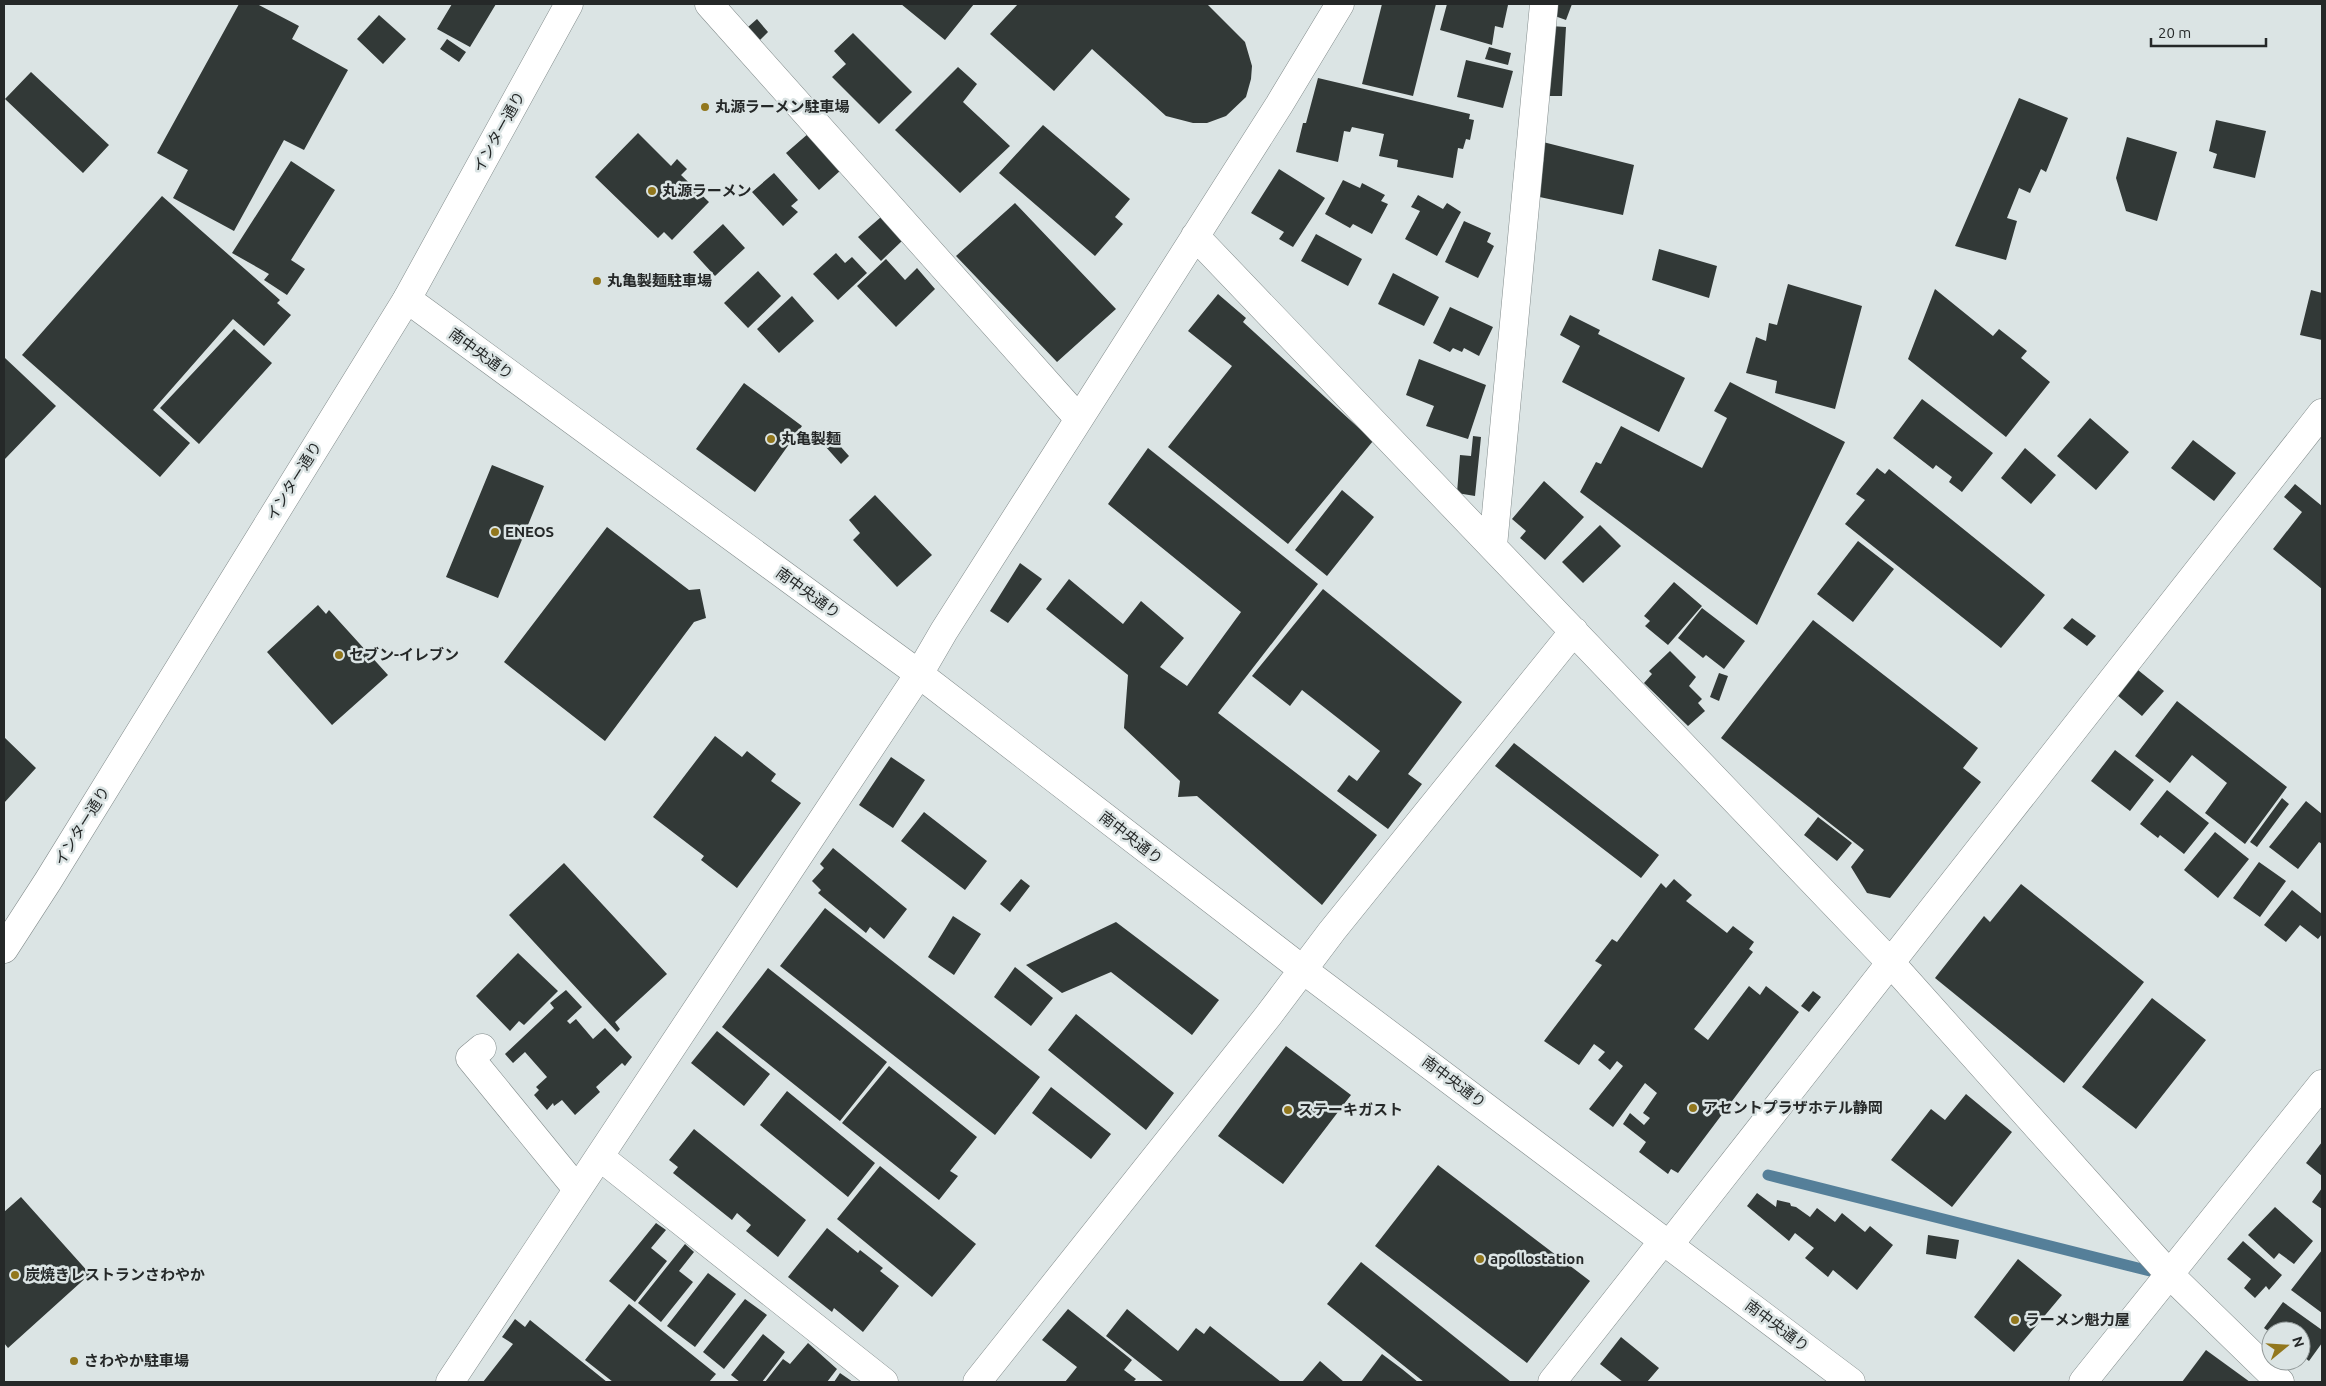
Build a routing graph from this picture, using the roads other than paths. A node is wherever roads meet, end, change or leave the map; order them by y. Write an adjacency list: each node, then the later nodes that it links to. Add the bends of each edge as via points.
1 (569, 4): 6 (street, インター通り)
2 (708, 4): 8 (street)
3 (1340, 4): 5 (street)
4 (1544, 4): 9 (street)
5 (1195, 236): 8 (street); 9 (street)
6 (407, 299): 11 (street, 南中央通り); 12 (street, インター通り)
7 (2322, 413): 13 (street)
8 (1079, 420): 11 (street)
9 (1493, 546): 10 (street)
10 (1574, 631): 13 (street); 14 (street)
11 (919, 674): 14 (street, 南中央通り); 17 (street)
12 (4, 950)
13 (1890, 962): 19 (street); 20 (street)
14 (1302, 969): 19 (street, 南中央通り); 23 (street)
15 (482, 1048): 18 (street, via 470,1058)
16 (2322, 1084): 20 (street)
17 (600, 1157): 18 (street); 22 (street)
18 (577, 1189): 21 (street)
19 (1666, 1243): 24 (street); 25 (street, 南中央通り)
20 (2170, 1275): 26 (street); 27 (street)
21 (450, 1382)
22 (884, 1382)
23 (977, 1382)
24 (1552, 1382)
25 (1851, 1382)
26 (2083, 1382)
27 (2280, 1382)

